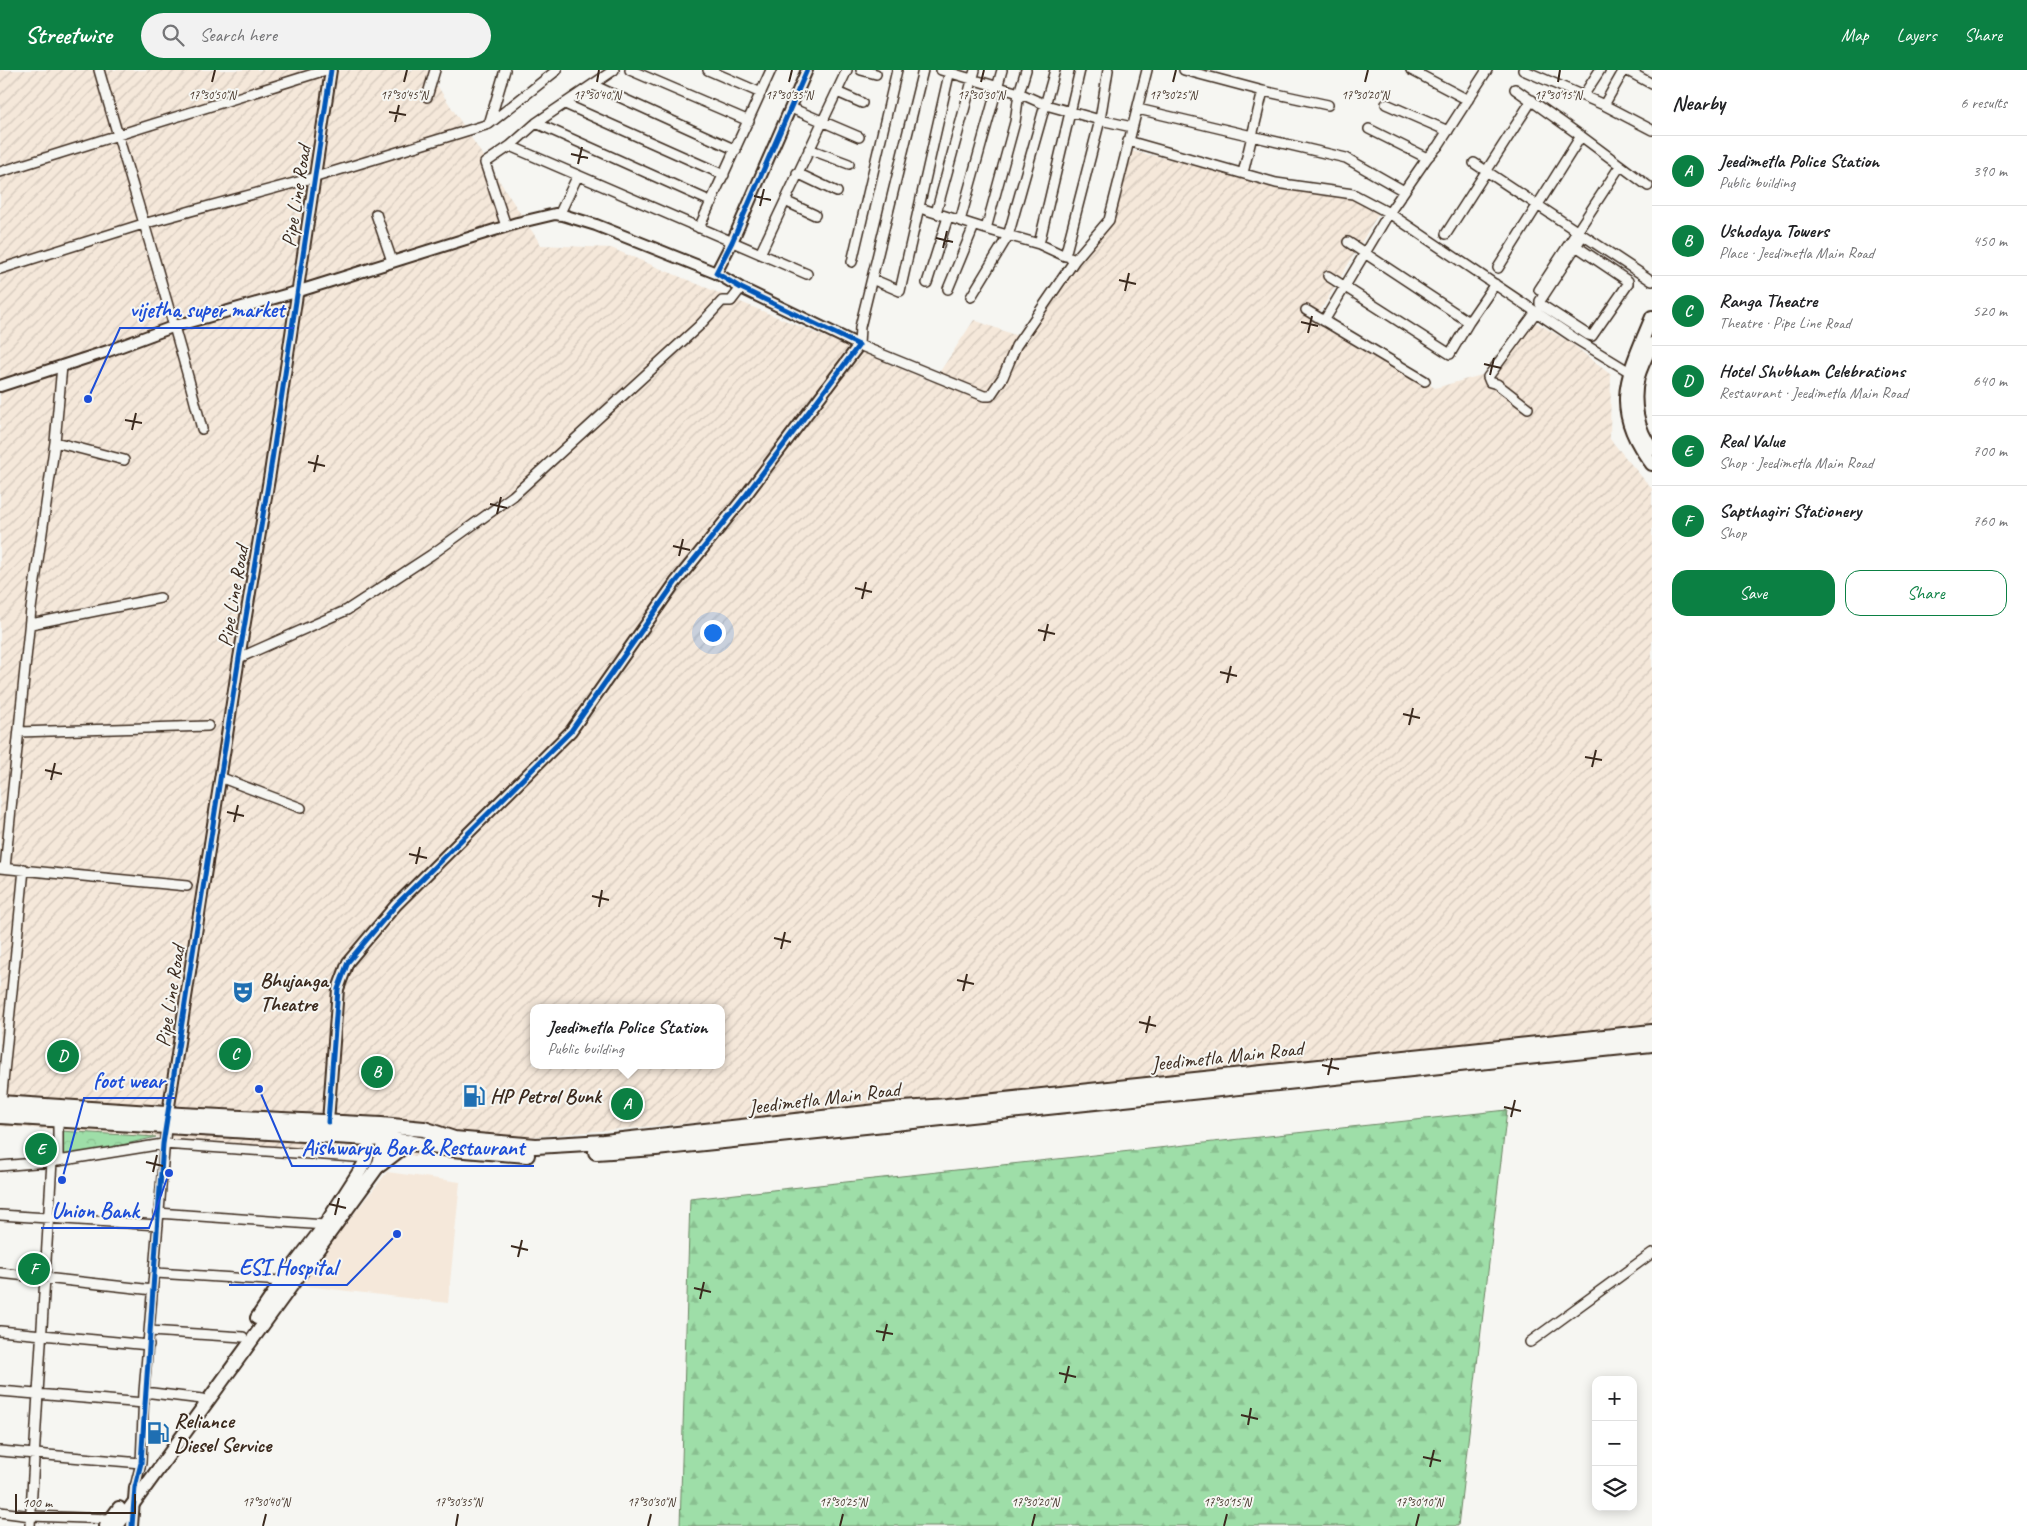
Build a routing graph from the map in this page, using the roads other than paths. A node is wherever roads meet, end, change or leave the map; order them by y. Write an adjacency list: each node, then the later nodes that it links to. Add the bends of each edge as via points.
1 (99, 70): 62 (street)
2 (326, 70): 62 (street)
3 (331, 70): 80 (street, Pipe Line Road)
4 (435, 70): 41 (street)
5 (505, 70): 57 (street)
6 (557, 70): 57 (street)
7 (614, 70): 33 (street)
8 (630, 70): 54 (street)
9 (708, 70): 38 (street)
10 (771, 70): 38 (street)
11 (807, 70): 50 (street)
12 (847, 70): 37 (street)
13 (861, 70): 30 (street)
14 (897, 70): 112 (street)
15 (923, 70): 118 (street)
16 (1002, 70): 34 (street)
17 (1026, 70): 39 (street)
18 (1054, 70): 47 (street)
19 (1080, 70): 52 (street)
20 (1108, 70): 53 (street)
21 (1148, 70): 51 (street)
22 (1184, 70): 29 (street)
23 (1411, 70): 42 (street)
24 (1487, 70): 42 (street)
25 (1523, 70): 40 (street)
26 (1600, 70): 40 (street)
27 (1625, 70): 32 (street); 49 (street)
28 (947, 71): 31 (street); 87 (street)
29 (1199, 72): 36 (street)
30 (876, 74)
31 (974, 75): 34 (street); 88 (street)
32 (1652, 84)
33 (593, 85): 45 (street); 69 (street)
34 (998, 87): 39 (street); 94 (street)
35 (1516, 89): 43 (street)
36 (1263, 91): 48 (street); 63 (street)
37 (837, 92): 44 (street); 55 (street)
38 (761, 93): 54 (street)
39 (1019, 93): 47 (street); 99 (street, via 1015,122)
40 (1583, 96): 49 (street)
41 (427, 97)
42 (1468, 100): 61 (street)
43 (1532, 100): 64 (street); 75 (street)
44 (862, 103)
45 (565, 104): 56 (street); 79 (street)
46 (1386, 104): 61 (street)
47 (1046, 105): 52 (street); 102 (street)
48 (1328, 105)
49 (1604, 105): 60 (street)
50 (791, 108): 55 (street); 103 (street)
51 (1138, 109): 58 (street); 63 (street)
52 (1070, 112): 53 (street); 105 (street)
53 (1100, 120): 58 (street); 109 (street)
54 (749, 121): 69 (street)
55 (823, 121): 65 (street); 68 (street)
56 (536, 123): 67 (street); 85 (street)
57 (489, 124): 80 (street)
58 (1132, 127): 66 (street)
59 (1369, 129): 70 (street)
60 (1652, 130)
61 (1448, 131): 70 (street)
62 (118, 136): 74 (street); 95 (street)
63 (1252, 136): 76 (street); 82 (street, via 1346,158)
64 (1581, 136): 73 (street); 86 (street)
65 (859, 137)
66 (1128, 141): 76 (street); 110 (street, via 1109,220)
67 (510, 146): 78 (street); 96 (street, via 485,163)
68 (809, 149): 72 (street); 77 (street)
69 (736, 150): 79 (street)
70 (1428, 158): 82 (street)
71 (1474, 163): 75 (street)
72 (849, 164)
73 (1620, 166): 81 (street); 101 (street)
74 (0, 172)
75 (1486, 172): 86 (street); 100 (street)
76 (1243, 173): 89 (street, via 1276,183 1353,194)
77 (797, 174): 83 (street); 84 (street)
78 (578, 175): 91 (street); 98 (street)
79 (724, 175): 85 (street)
80 (316, 177): 95 (street); 126 (street, Pipe Line Road)
81 (1648, 186)
82 (1404, 191): 89 (street)
83 (838, 192)
84 (785, 201): 92 (street); 108 (street)
85 (712, 202): 98 (street)
86 (1537, 206): 101 (street); 113 (street)
87 (920, 208): 88 (street); 118 (street, via 900,291)
88 (936, 213): 93 (street)
89 (1389, 213): 107 (street); 121 (street)
90 (376, 214): 111 (street)
91 (559, 215): 96 (street); 115 (street, via 596,225)
92 (815, 215)
93 (948, 217): 94 (street); 120 (street)
94 (960, 221): 97 (street)
95 (143, 224): 114 (street); 133 (street)
96 (506, 226): 111 (street)
97 (974, 226): 99 (street); 124 (street)
98 (699, 228): 103 (street)
99 (986, 230): 102 (street)
100 (1446, 234)
101 (1581, 234): 106 (street); 119 (street); 125 (street)
102 (1008, 236): 105 (street); 127 (street)
103 (732, 242): 108 (street); 115 (street)
104 (1348, 242): 107 (street)
105 (1040, 244): 109 (street)
106 (1576, 246): 106 (street, via 1540,304 1592,336 1628,281)
107 (1365, 252): 122 (street); 132 (street)
108 (760, 254): 116 (street)
109 (1065, 256): 110 (street)
110 (1075, 260): 135 (street, via 1016,346 1003,377 990,396)
111 (392, 261): 126 (street)
112 (852, 262)
113 (1498, 268)
114 (0, 269)
115 (716, 273): 123 (street)
116 (808, 274)
117 (1328, 276): 122 (street)
118 (872, 279): 135 (street, via 860,327)
119 (1652, 281)
120 (928, 283)
121 (1495, 284): 129 (street); 132 (street)
122 (1345, 287): 131 (street); 132 (street, via 1450,354)
123 (741, 288): 135 (street); 148 (street, via 731,301 722,300 699,326 513,496 347,610)
124 (948, 290)
125 (1539, 290)
126 (296, 292): 133 (street); 148 (street, Pipe Line Road, via 269,482)
127 (971, 296)
128 (1306, 310): 131 (street)
129 (1536, 312): 137 (street); 140 (street, via 1488,376 1490,382)
130 (1652, 317): 137 (main road)
131 (1324, 321): 138 (street)
132 (1469, 322)
133 (175, 326): 136 (street); 141 (street)
134 (1652, 344): 137 (main road)
135 (860, 345): 162 (street, via 676,583 570,731 396,905 348,962 338,988)
136 (62, 366): 139 (street); 142 (street)
137 (1634, 374): 143 (main road, via 1636,413); 145 (main road, via 1625,399 1627,420)
138 (1425, 381)
139 (0, 386)
140 (1528, 408)
141 (202, 429)
142 (55, 442): 144 (street); 147 (street)
143 (1652, 450)
144 (124, 460)
145 (1652, 464)
146 (160, 598): 147 (street)
147 (31, 624): 150 (street)
148 (239, 658): 151 (street, Pipe Line Road)
149 (208, 726): 150 (street)
150 (19, 732): 153 (street)
151 (222, 778): 152 (street); 161 (street, Pipe Line Road)
152 (300, 808)
153 (2, 868): 154 (street)
154 (24, 869): 155 (street); 158 (street)
155 (187, 886)
156 (1652, 1032): 166 (main road, Jeedimetla Main Road, via 904,1109)
157 (1652, 1044): 166 (main road, Jeedimetla Main Road)
158 (0, 1107): 160 (main road, Jeedimetla Main Road); 161 (main road, Jeedimetla Main Road)
159 (246, 1118): 161 (main road, Jeedimetla Main Road); 162 (main road, Jeedimetla Main Road); 163 (main road, via 262,1125)
160 (58, 1120): 161 (main road, Jeedimetla Main Road); 168 (street)
161 (167, 1120): 163 (main road, Jeedimetla Main Road); 167 (street)
162 (328, 1122): 164 (main road, Jeedimetla Main Road, via 424,1129)
163 (378, 1134): 164 (main road); 165 (main road, Jeedimetla Main Road); 169 (main road)
164 (448, 1138): 166 (main road, Jeedimetla Main Road, via 536,1146)
165 (409, 1142): 166 (main road, Jeedimetla Main Road, via 535,1156); 169 (main road)
166 (656, 1142)
167 (163, 1144): 168 (street); 169 (street); 171 (street)
168 (55, 1161): 170 (street); 173 (street)
169 (373, 1161): 175 (main road); 197 (main road)
170 (0, 1166)
171 (158, 1213): 174 (street); 175 (street)
172 (0, 1215): 173 (street)
173 (49, 1219): 174 (street); 179 (street)
174 (158, 1225): 178 (street)
175 (325, 1225): 180 (main road)
176 (1652, 1253): 186 (street)
177 (0, 1273): 179 (street)
178 (156, 1273): 180 (street); 181 (street)
179 (46, 1278): 181 (street); 184 (street)
180 (282, 1281): 185 (main road)
181 (153, 1290): 182 (street)
182 (150, 1331): 185 (street); 187 (street)
183 (0, 1332): 184 (street)
184 (41, 1335): 187 (street); 190 (street)
185 (243, 1338): 191 (main road)
186 (1530, 1342)
187 (149, 1345): 189 (street)
188 (0, 1391): 190 (street)
189 (144, 1392): 191 (street); 192 (street)
190 (37, 1393): 192 (street); 194 (street)
191 (202, 1399): 196 (main road)
192 (144, 1403): 195 (street)
193 (0, 1451): 194 (street)
194 (34, 1454): 195 (street); 199 (street)
195 (141, 1463): 196 (street)
196 (135, 1487): 197 (street); 200 (main road)
197 (134, 1501): 200 (main road); 201 (street)
198 (0, 1512): 199 (street)
199 (30, 1521): 200 (street)
200 (111, 1524)
201 (132, 1526)

